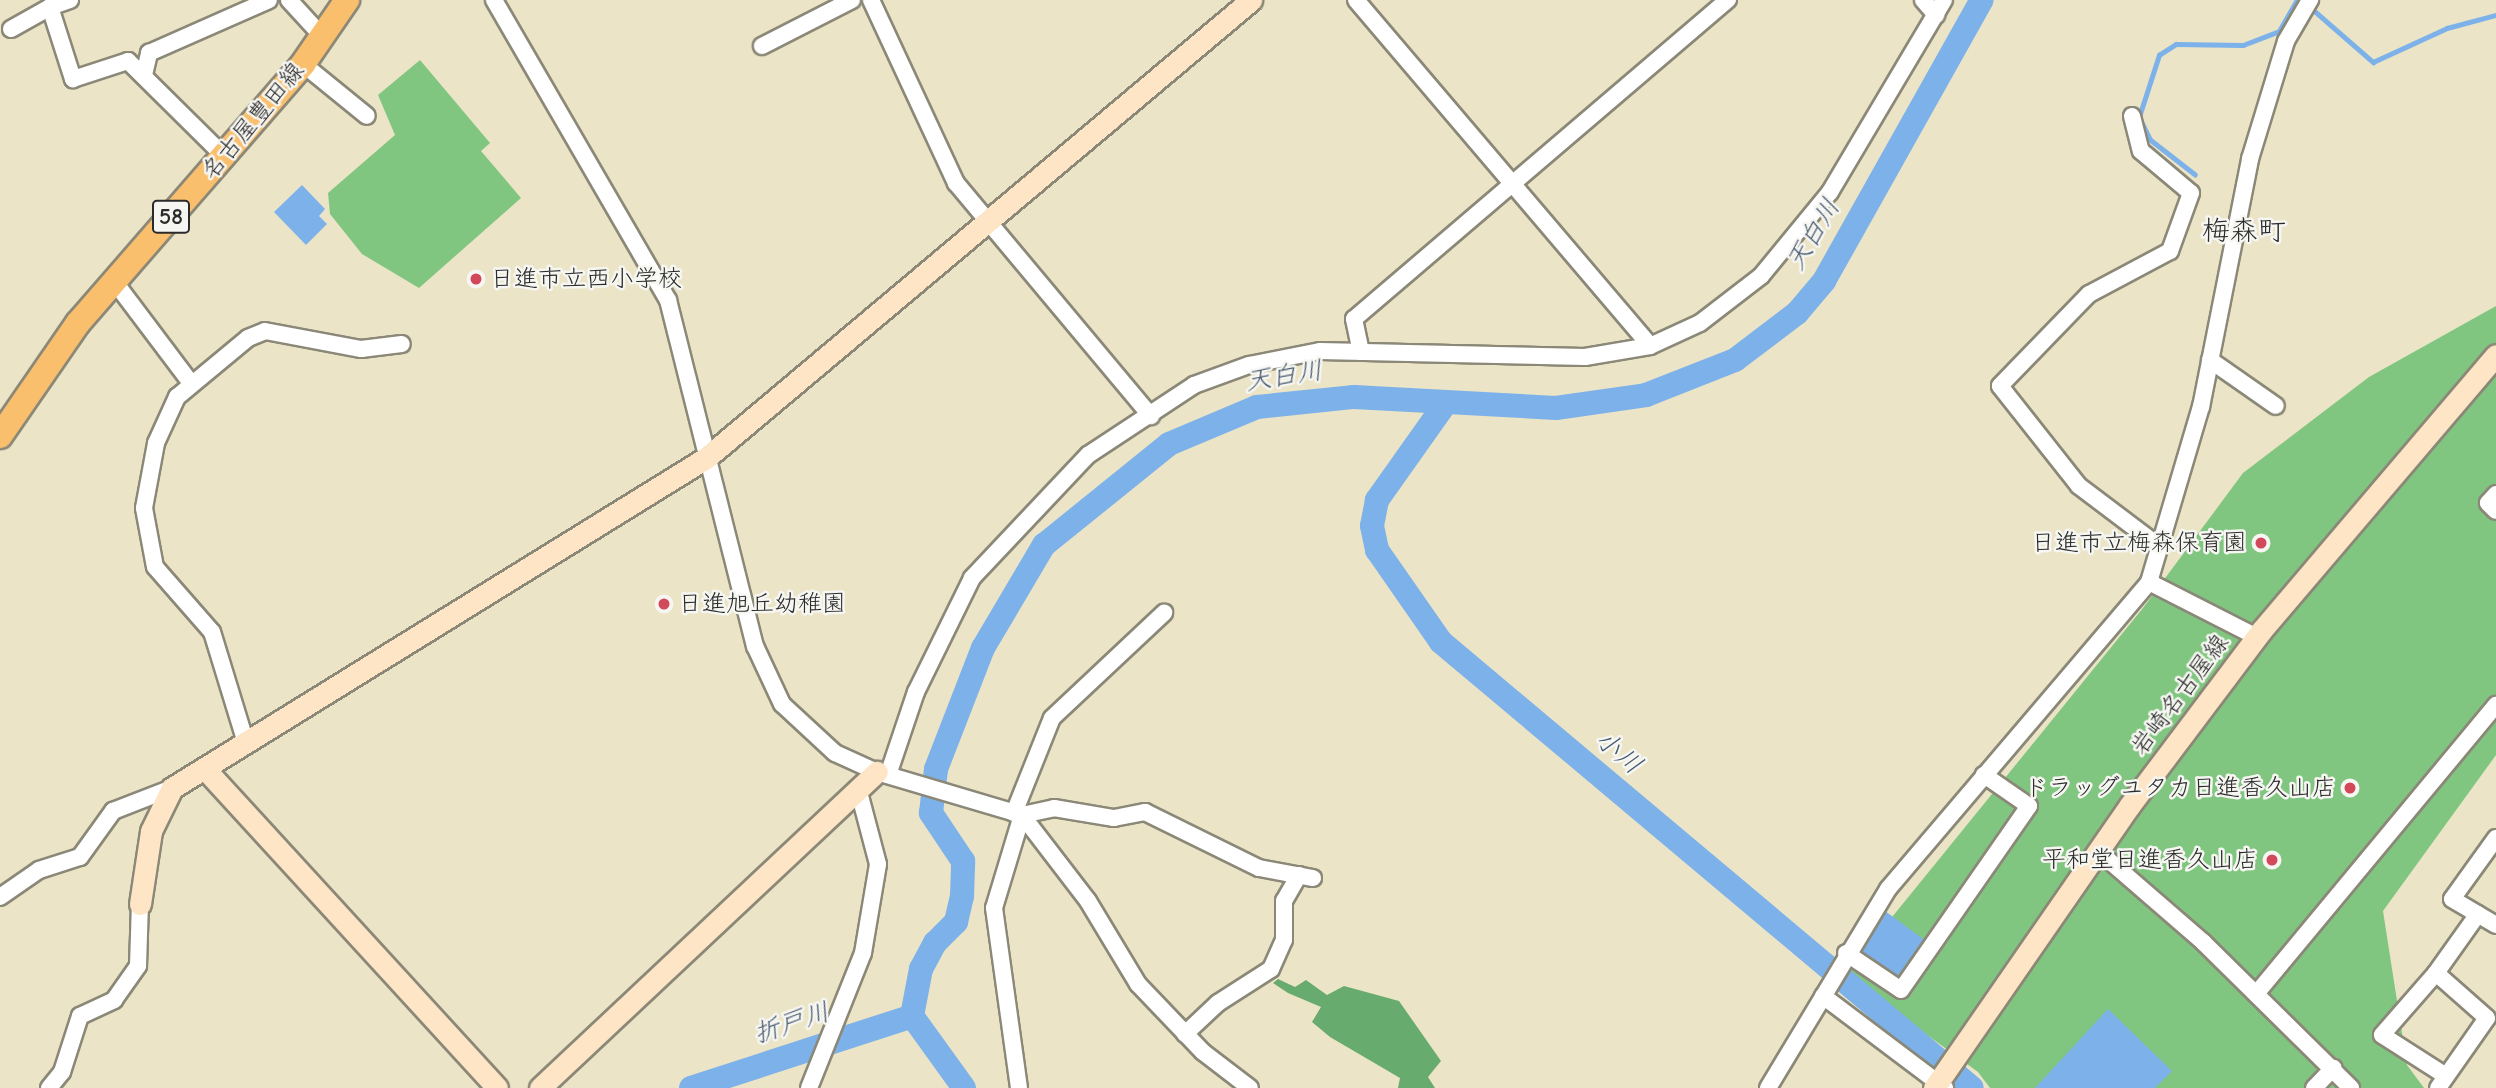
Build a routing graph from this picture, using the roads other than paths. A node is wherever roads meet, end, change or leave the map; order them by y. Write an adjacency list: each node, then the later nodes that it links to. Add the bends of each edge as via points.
1 (70, 0): 13 (street)
2 (269, 0): 19 (street, via 149,53)
3 (289, 0): 16 (street)
4 (347, 0): 16 (main road, 名古屋豊田線 / 58)
5 (494, 0): 35 (street, via 668,300)
6 (852, 0): 17 (street)
7 (871, 0): 24 (street, via 956,183)
8 (1251, 0): 24 (street)
9 (1356, 0): 23 (street)
10 (1728, 0): 23 (street)
11 (1923, 0): 14 (street)
12 (2307, 5): 30 (street, via 2286,41 2250,159)
13 (50, 7): 15 (street); 19 (street, via 73,79 128,61)
14 (1940, 7): 27 (street, via 1830,192 1786,248 1722,310)
15 (11, 29)
16 (322, 36): 18 (main road, 名古屋豊田線 / 58)
17 (762, 46)
18 (303, 64): 20 (street); 22 (main road, 名古屋豊田線 / 58)
19 (144, 75): 22 (street)
20 (367, 116)
21 (2132, 116): 38 (street, via 2141,151 2191,193 2170,251 2088,294 2000,386 2079,486)
22 (224, 156): 25 (main road, 名古屋豊田線 / 58)
23 (1508, 184): 27 (street); 28 (street, via 1354,319)
24 (990, 221): 33 (street); 35 (street)
25 (114, 281): 31 (street); 34 (main road, 名古屋豊田線 / 58, via 46,363)
26 (402, 344): 31 (street, via 361,349 265,331)
27 (1650, 346): 28 (street, via 1585,357 1500,359)
28 (1362, 352): 33 (street, via 1320,351 1249,365 1194,385)
29 (2495, 357): 41 (street, 岩崎名古屋線)
30 (2210, 360): 32 (street); 38 (street)
31 (190, 382): 43 (street, via 156,443 144,508 147,534 155,567 212,632 224,658)
32 (2276, 406)
33 (1151, 416): 45 (street, via 1060,481 972,578)
34 (0, 436)
35 (706, 458): 43 (street); 45 (street, via 755,646 782,704 817,743)
36 (2496, 494): 37 (street, via 2488,503)
37 (2496, 511)
38 (2160, 547): 39 (street)
39 (2149, 582): 41 (street); 46 (street)
40 (1164, 613): 49 (street, via 1052,718)
41 (2257, 637): 51 (street, 岩崎名古屋線)
42 (2496, 705): 59 (street)
43 (246, 743): 44 (street)
44 (205, 769): 47 (street); 65 (street)
45 (882, 774): 48 (street); 49 (street)
46 (1984, 775): 56 (street, via 1888,888); 56 (street, via 2029,806 1901,990)
47 (173, 788): 52 (street, via 113,810 80,857 39,870); 53 (street, via 151,831)
48 (859, 792): 66 (street); 67 (street, via 878,864 863,953)
49 (1018, 814): 60 (street, via 1088,901 1138,984); 60 (street, via 1054,808 1114,818 1145,812 1259,867 1306,877 1284,901 1284,940 1271,970 1218,1003); 68 (street, via 994,908)
50 (2496, 838): 54 (street, via 2452,899)
51 (2098, 851): 59 (street); 62 (street, 岩崎名古屋線)
52 (0, 897)
53 (140, 904): 64 (street, via 138,966 114,1000 80,1016 62,1072)
54 (2478, 914): 55 (street); 57 (street)
55 (2496, 925)
56 (1843, 959): 58 (street)
57 (2436, 973): 63 (street, via 2487,1018); 63 (street, via 2382,1035)
58 (1826, 991): 62 (street); 70 (street)
59 (2256, 994): 61 (street)
60 (1185, 1034): 69 (street)
61 (2333, 1068): 71 (street); 72 (street)
62 (1941, 1082)
63 (2442, 1082)
64 (49, 1088)
65 (497, 1088)
66 (540, 1088)
67 (809, 1088)
68 (1019, 1088)
69 (1250, 1088)
70 (1768, 1088)
71 (2314, 1088)
72 (2351, 1088)

